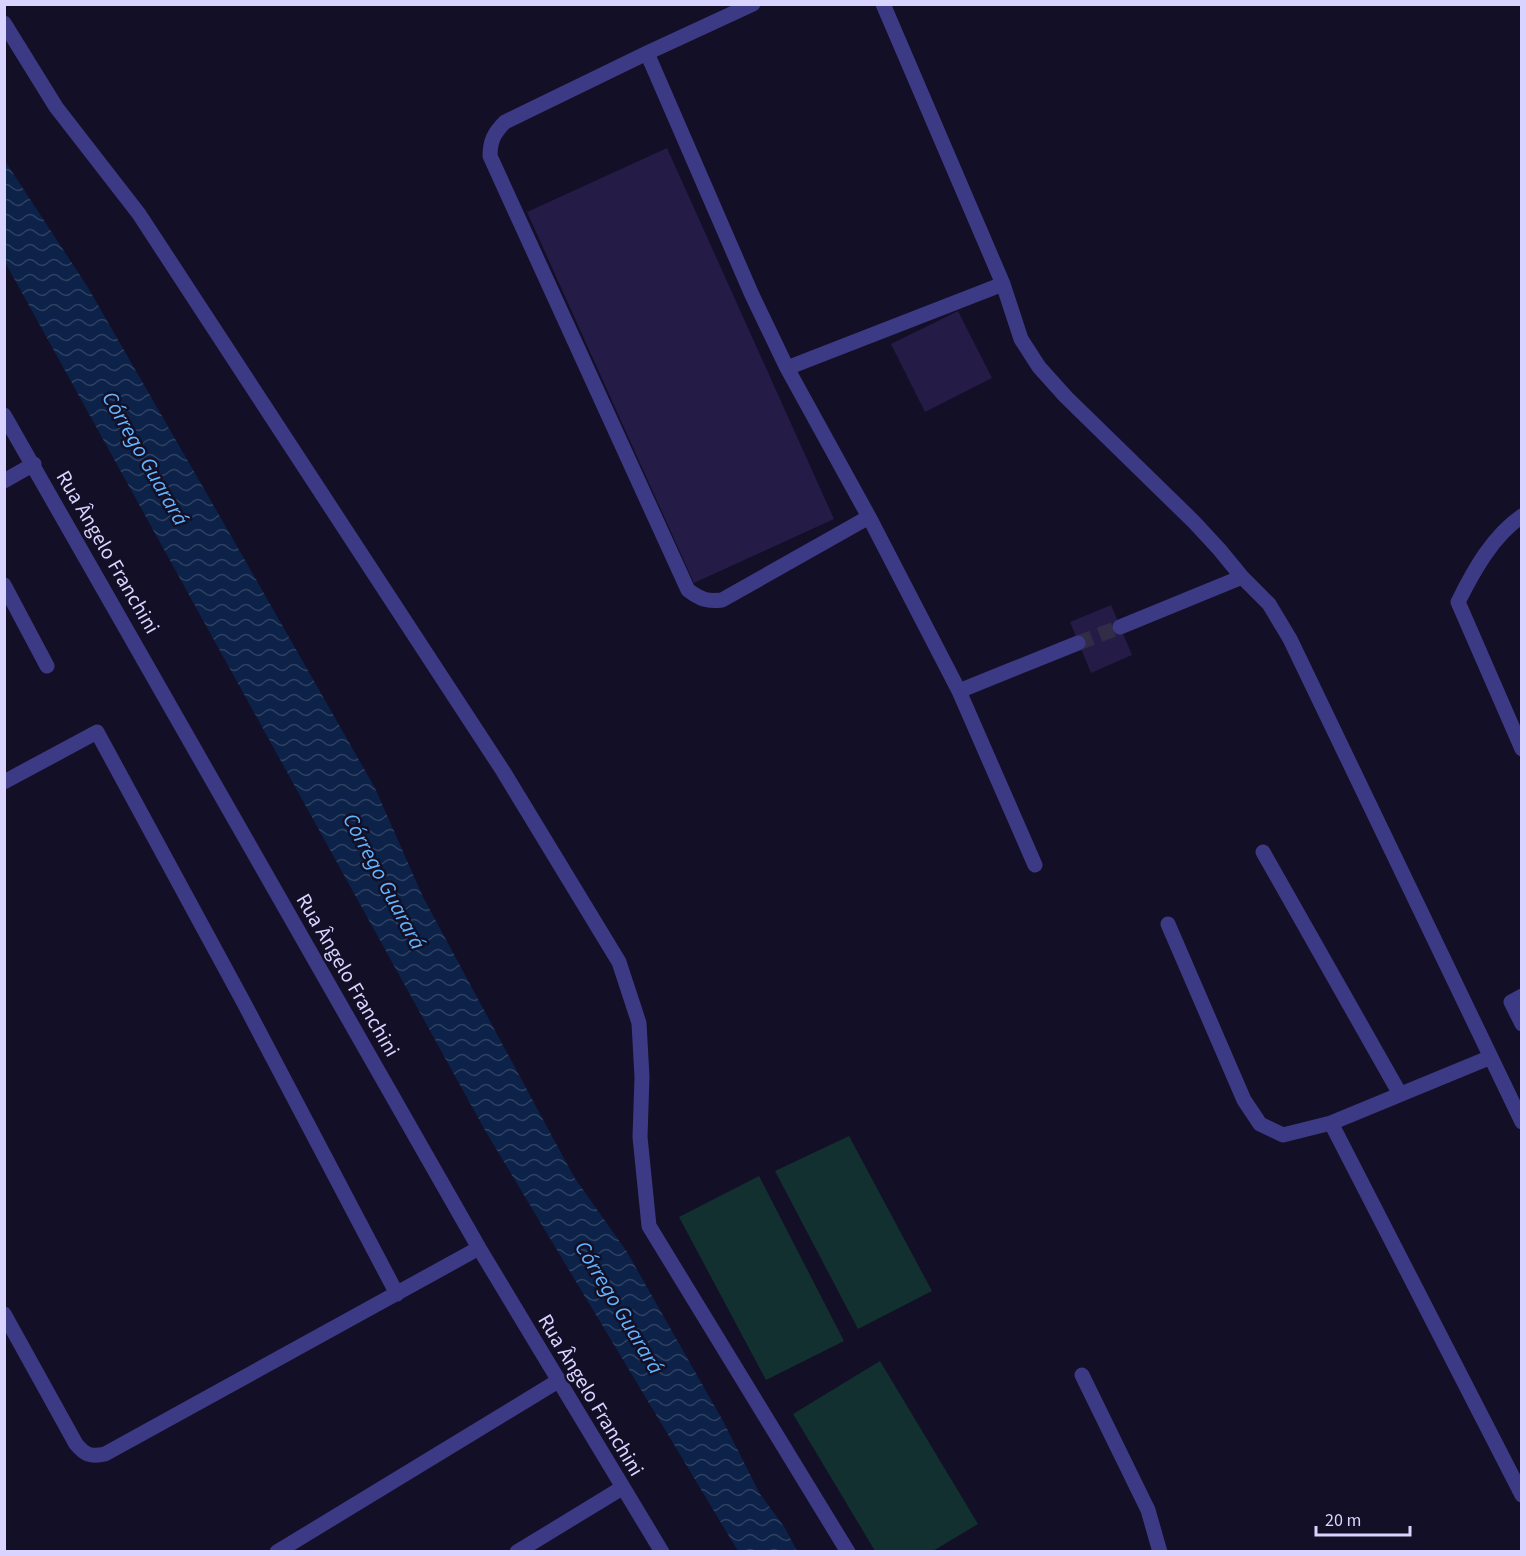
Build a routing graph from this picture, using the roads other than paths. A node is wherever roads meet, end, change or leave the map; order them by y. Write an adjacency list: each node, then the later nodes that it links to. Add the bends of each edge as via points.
1 (753, 4): 4 (street)
2 (883, 4): 5 (street)
3 (4, 23): 39 (street, via 56,107 139,214 497,761 619,962 639,1023 640,1137 649,1226)
4 (647, 53): 6 (street); 11 (street, via 505,122 490,143 490,156 688,590 710,602 722,600)
5 (1003, 284): 6 (street); 12 (street, via 1021,339 1039,367 1194,522)
6 (787, 368): 11 (street)
7 (4, 415): 8 (street, Rua Ângelo Franchini)
8 (34, 464): 9 (street); 29 (street, Rua Ângelo Franchini)
9 (4, 481)
10 (1521, 516): 18 (street, via 1477,564 1458,602)
11 (870, 517): 17 (street)
12 (1242, 577): 14 (street); 25 (street, via 1269,604 1290,639)
13 (4, 585): 16 (street)
14 (1120, 627)
15 (1078, 643): 17 (street)
16 (47, 666)
17 (959, 691): 21 (street)
18 (1521, 749)
19 (4, 782): 30 (street, via 97,732)
20 (1263, 852): 26 (street)
21 (1035, 865)
22 (1168, 924): 28 (street, via 1244,1100 1260,1124 1283,1135)
23 (1521, 996): 24 (street, via 1511,1002)
24 (1521, 1024)
25 (1491, 1057): 26 (street); 27 (street)
26 (1400, 1094): 28 (street)
27 (1521, 1122)
28 (1331, 1123): 35 (street)
29 (479, 1248): 30 (street); 33 (street, Rua Ângelo Franchini)
30 (397, 1294): 31 (street, via 105,1455 92,1457 76,1444)
31 (4, 1314)
32 (1082, 1375): 40 (street, via 1148,1510)
33 (558, 1381): 34 (street, Rua Ângelo Franchini); 36 (street)
34 (622, 1488): 37 (street); 38 (street, Rua Ângelo Franchini)
35 (1521, 1495)
36 (277, 1551)
37 (516, 1551)
38 (662, 1551)
39 (848, 1551)
40 (1160, 1551)

